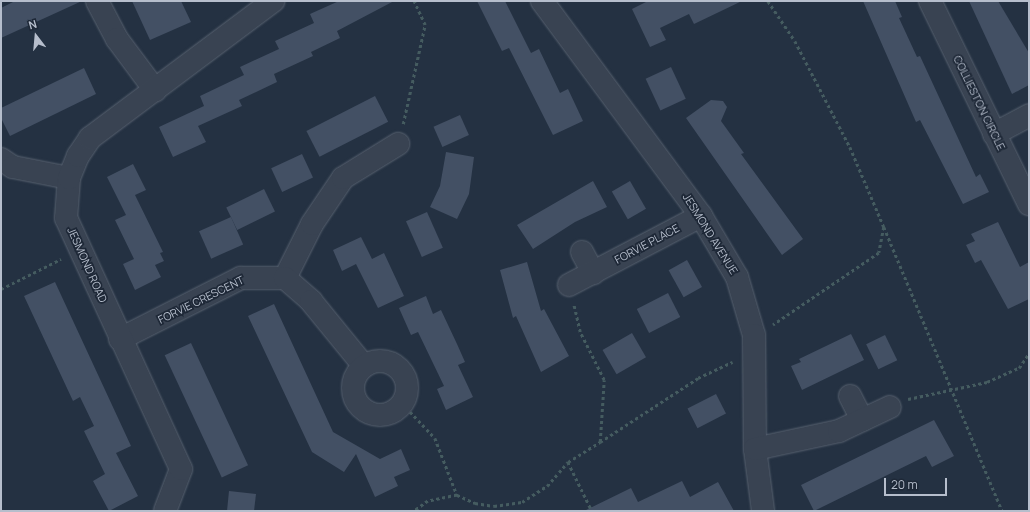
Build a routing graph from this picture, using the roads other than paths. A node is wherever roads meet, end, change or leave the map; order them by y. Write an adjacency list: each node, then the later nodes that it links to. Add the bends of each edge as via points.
1 (97, 1): 5 (street, via 117,40)
2 (273, 1): 5 (street, JESMOND ROAD)
3 (930, 1): 7 (street, COLLIESTON CIRCLE)
4 (545, 2): 12 (street, JESMOND AVENUE)
5 (155, 90): 10 (street, JESMOND ROAD, via 90,138 78,156)
6 (1029, 115): 7 (street)
7 (994, 134): 11 (street, COLLIESTON CIRCLE)
8 (398, 144): 15 (street, via 343,178 312,224)
9 (1, 159): 10 (street, via 13,167)
10 (69, 178): 17 (street, JESMOND ROAD, via 66,218 78,250)
11 (1029, 204)
12 (701, 216): 14 (street, FORVIE PLACE); 22 (street, JESMOND AVENUE, via 738,277 754,335)
13 (582, 252): 14 (street)
14 (593, 272): 16 (street, FORVIE PLACE)
15 (285, 278): 17 (street, FORVIE CRESCENT, via 241,278); 18 (street, via 311,301)
16 (569, 285)
17 (120, 339): 23 (street, JESMOND ROAD, via 181,469)
18 (364, 366): 18 (street, via 371,362 388,362 402,372 407,388 402,404 388,414 380,415 361,407 353,388 358,372)
19 (850, 396): 21 (street)
20 (890, 407): 21 (street)
21 (862, 420): 22 (street, via 839,431)
22 (755, 449): 24 (street, JESMOND AVENUE)
23 (165, 511)
24 (763, 511)

